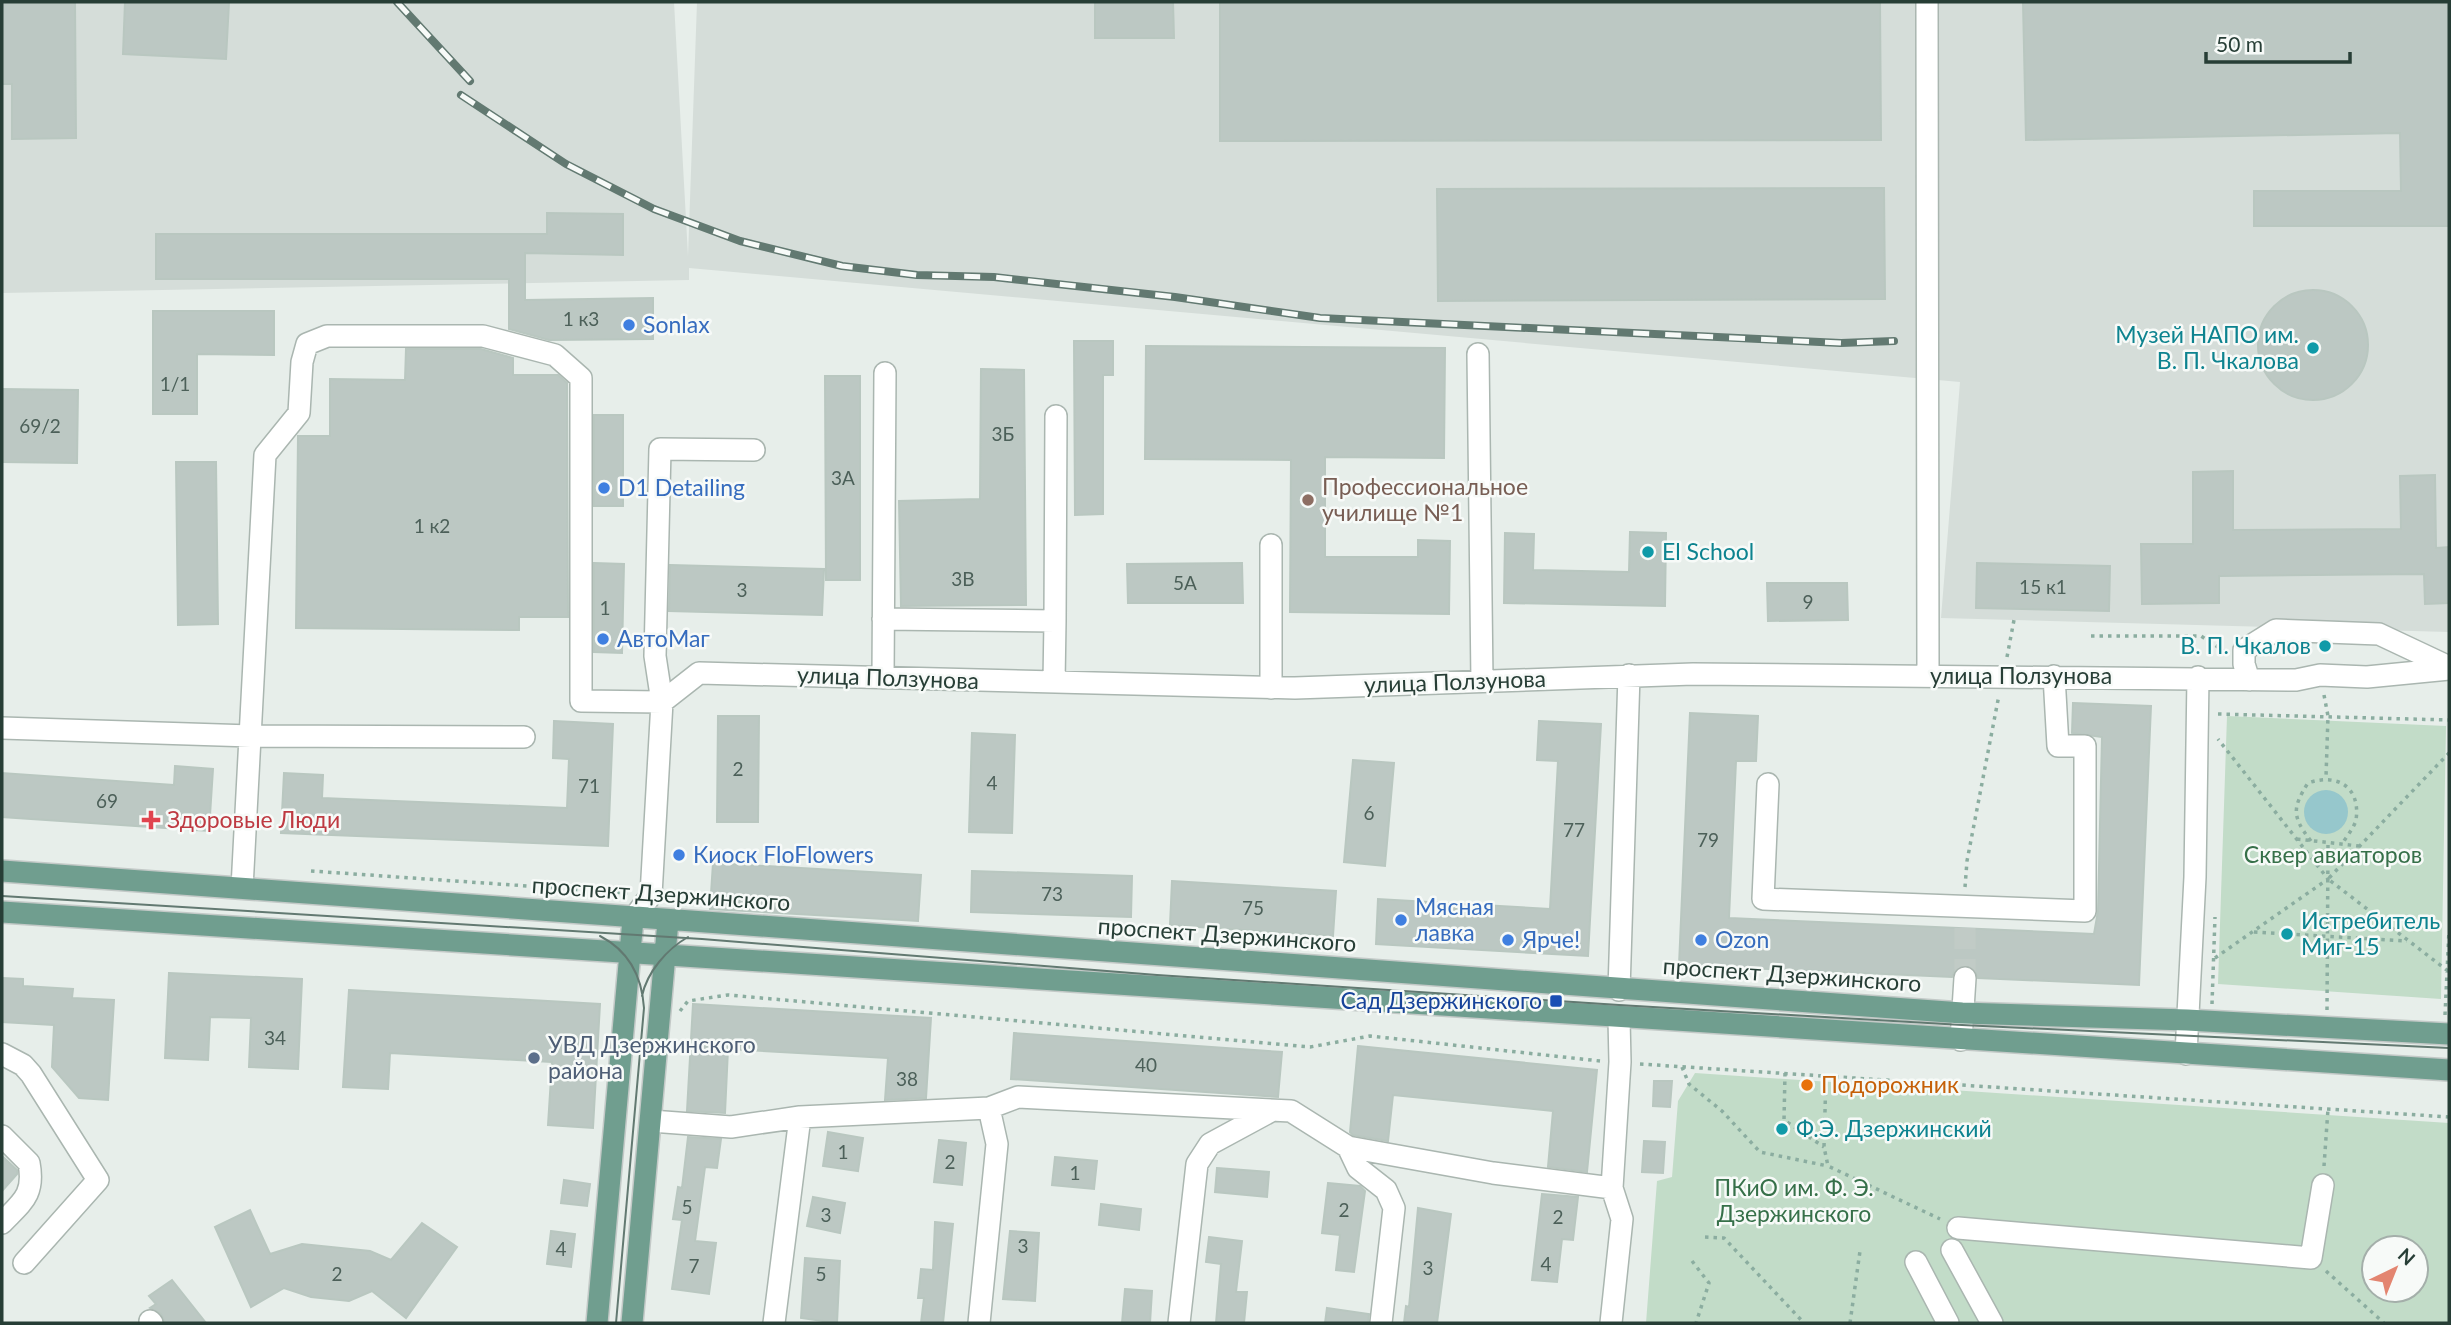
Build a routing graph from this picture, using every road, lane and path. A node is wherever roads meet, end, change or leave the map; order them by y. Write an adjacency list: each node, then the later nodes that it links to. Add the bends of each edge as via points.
1 (1927, 2): 12 (street)
2 (1478, 354): 19 (street)
3 (885, 373): 7 (street)
4 (1056, 416): 9 (street)
5 (754, 450): 22 (street, via 660,449 655,656)
6 (1270, 545): 21 (street)
7 (884, 619): 9 (street); 17 (street)
8 (2014, 620): 14 (path)
9 (1055, 621): 20 (street)
10 (2449, 668): 13 (street, улица Ползунова, via 2367,677); 18 (street, via 2379,634 2276,630 2245,649)
11 (1629, 675): 12 (street, улица Ползунова); 19 (street, улица Ползунова); 56 (street)
12 (1928, 675): 14 (street, улица Ползунова)
13 (2320, 675): 18 (street, улица Ползунова); 23 (path)
14 (2003, 676): 15 (street, улица Ползунова); 44 (path, via 1967,861)
15 (2054, 676): 16 (street, улица Ползунова); 44 (street, via 2058,746 2085,747 2085,911)
16 (2198, 677): 18 (street, улица Ползунова); 62 (street)
17 (883, 678): 20 (street, улица Ползунова); 22 (street, улица Ползунова, via 699,673)
18 (2249, 680)
19 (1482, 681): 21 (street, улица Ползунова)
20 (1054, 682): 21 (street, улица Ползунова)
21 (1271, 688)
22 (662, 702): 26 (street, via 581,701 581,378 555,355 484,336 327,336 307,344 299,413 265,455); 41 (street)
23 (2328, 716): 24 (path); 28 (path, via 2218,712); 31 (path)
24 (2449, 720)
25 (2, 727): 26 (street)
26 (251, 736): 27 (street); 40 (street)
27 (524, 737)
28 (2217, 739): 29 (path); 33 (path)
29 (2217, 753)
30 (2449, 754): 37 (path)
31 (2326, 777): 34 (path, via 2308,783 2296,803 2297,824); 36 (path, via 2343,783 2355,799 2356,822)
32 (1768, 784): 44 (street, via 1763,899)
33 (2297, 839): 34 (path); 39 (path)
34 (2311, 841): 35 (path)
35 (2328, 844): 36 (path); 39 (path)
36 (2342, 844): 37 (path)
37 (2360, 846): 39 (path)
38 (2, 872): 40 (main road, проспект Дзержинского)
39 (2328, 878): 48 (path); 49 (path); 50 (path)
40 (242, 888): 45 (main road, проспект Дзержинского)
41 (651, 895): 45 (street); 46 (street)
42 (2215, 904): 53 (path)
43 (2, 912): 51 (main road)
44 (1965, 917)
45 (633, 919): 46 (main road, проспект Дзержинского); 51 (main road)
46 (668, 921): 52 (main road); 56 (main road, проспект Дзержинского)
47 (2449, 930): 54 (path)
48 (2252, 932): 49 (path); 53 (path)
49 (2328, 936): 50 (path); 59 (path)
50 (2409, 941): 54 (path)
51 (632, 952): 52 (main road); 93 (main road)
52 (665, 955): 58 (main road); 61 (main road)
53 (2214, 958): 57 (path)
54 (2448, 971): 63 (path)
55 (1965, 978): 60 (street)
56 (1619, 990): 60 (main road, проспект Дзержинского); 61 (main road)
57 (2212, 1004)
58 (670, 1008): 67 (path, via 728,995 1310,1047 1370,1036); 77 (main road)
59 (2327, 1011)
60 (1962, 1013): 62 (main road, проспект Дзержинского); 64 (street)
61 (1619, 1019): 64 (main road); 67 (street)
62 (2187, 1020): 63 (main road, проспект Дзержинского); 66 (street)
63 (2447, 1024)
64 (1961, 1040): 66 (main road)
65 (2, 1054): 92 (street, via 31,1074 98,1180)
66 (2186, 1054): 69 (main road)
67 (1620, 1062): 68 (path); 83 (street)
68 (1682, 1067): 70 (path); 81 (path, via 1689,1084 1722,1111 1760,1153)
69 (2449, 1070)
70 (1785, 1073): 71 (path); 80 (path, via 1784,1120)
71 (1826, 1075): 73 (path); 80 (path)
72 (989, 1108): 74 (street, via 1018,1097); 75 (street); 96 (street, via 997,1144)
73 (2328, 1109): 76 (path); 82 (path)
74 (1272, 1110): 79 (street, via 1291,1111); 97 (street, via 1210,1144 1197,1164)
75 (800, 1117): 77 (street, via 731,1127); 95 (street)
76 (2449, 1117)
77 (651, 1121): 94 (main road)
78 (2, 1136): 84 (street, via 29,1163 31,1187)
79 (1348, 1147): 83 (street); 98 (street, via 1358,1168 1386,1190 1394,1208)
80 (1824, 1147): 81 (path)
81 (1828, 1166): 85 (path)
82 (2323, 1185): 89 (street)
83 (1612, 1188): 99 (street, via 1622,1219)
84 (2, 1223)
85 (1958, 1228): 89 (street)
86 (1705, 1237): 101 (path, via 1724,1238)
87 (1952, 1250): 104 (street)
88 (1860, 1251): 102 (path)
89 (2311, 1258): 105 (path)
90 (1692, 1261): 100 (path, via 1709,1283)
91 (1916, 1262): 103 (street)
92 (24, 1263)
93 (597, 1323)
94 (632, 1323)
95 (774, 1323)
96 (979, 1323)
97 (1179, 1323)
98 (1381, 1323)
99 (1611, 1323)
100 (1696, 1323)
101 (1804, 1323)
102 (1850, 1323)
103 (1948, 1323)
104 (1992, 1323)
105 (2384, 1323)

